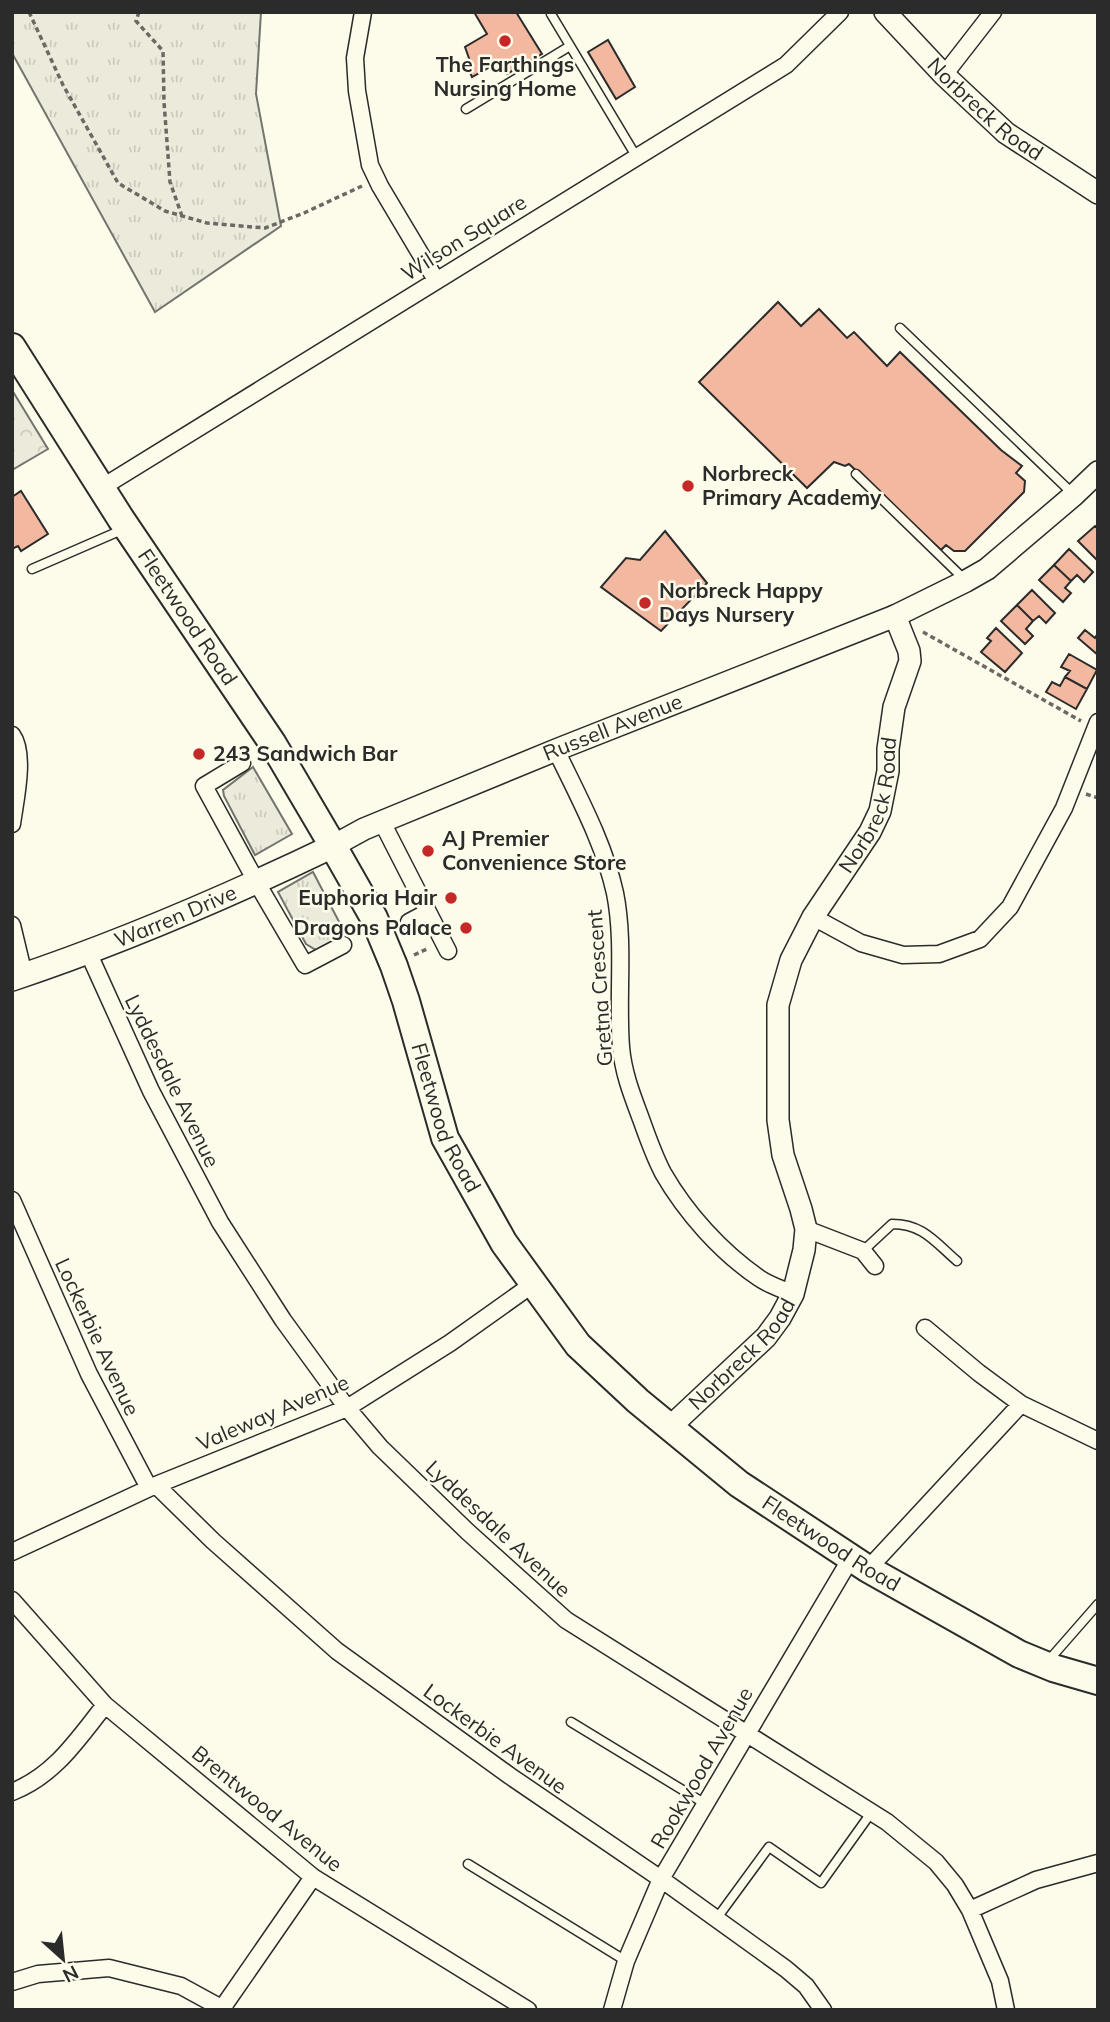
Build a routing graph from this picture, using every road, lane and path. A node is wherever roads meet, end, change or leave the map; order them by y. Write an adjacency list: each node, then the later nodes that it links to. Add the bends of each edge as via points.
1 (29, 12): 14 (path, via 63,85 118,183)
2 (139, 12): 14 (path, via 135,21 163,51 170,181)
3 (363, 12): 12 (street, via 355,58 357,91)
4 (840, 12): 11 (street, Wilson Square, via 786,65)
5 (885, 12): 9 (street, Norbreck Road)
6 (993, 12): 9 (street)
7 (551, 13): 8 (lane)
8 (570, 46): 10 (lane); 11 (lane)
9 (944, 75): 13 (street, Norbreck Road, via 1006,133)
10 (466, 109)
11 (636, 156): 15 (street, Wilson Square)
12 (376, 179): 14 (path, via 265,228); 15 (street)
13 (1098, 193)
14 (182, 216)
15 (436, 280): 20 (street, Wilson Square)
16 (900, 328): 21 (lane)
17 (12, 347): 20 (main road, Fleetwood Road)
18 (1098, 472): 21 (street)
19 (856, 474): 24 (lane)
20 (101, 488): 22 (main road, Fleetwood Road)
21 (1074, 495): 24 (street)
22 (127, 528): 23 (lane); 32 (main road, Fleetwood Road, via 273,744)
23 (32, 569)
24 (966, 582): 25 (street)
25 (895, 616): 26 (path); 28 (street, Russell Avenue); 35 (street, Norbreck Road, via 910,661 894,706 880,811)
26 (1097, 726): 35 (street, via 1064,808 1010,907 980,939 939,954 903,955 861,943)
27 (12, 735): 31 (street, via 20,757)
28 (556, 750): 30 (street, Russell Avenue); 49 (street, Gretna Crescent, via 591,825 615,893 621,1051 629,1089 662,1170 697,1221 724,1249 761,1279)
29 (242, 763): 33 (street, via 204,786)
30 (382, 822): 32 (street, Russell Avenue); 34 (street)
31 (12, 824)
32 (333, 846): 33 (main road, Warren Drive); 41 (main road, Fleetwood Road, via 374,918)
33 (257, 883): 38 (street, via 305,965); 40 (main road, Warren Drive)
34 (428, 912): 36 (street); 39 (street)
35 (813, 918): 44 (street, Norbreck Road, via 791,960 778,1005 778,1120 783,1155)
36 (409, 922)
37 (12, 925): 42 (street)
38 (343, 945)
39 (446, 945): 41 (path)
40 (88, 952): 42 (main road, Warren Drive); 52 (street, Lyddesdale Avenue, via 151,1091 220,1222)
41 (394, 966): 48 (main road, Fleetwood Road, via 444,1138)
42 (18, 977)
43 (12, 1200): 55 (street, Lockerbie Avenue, via 89,1374)
44 (806, 1229): 45 (street); 49 (street, Norbreck Road)
45 (863, 1251): 46 (lane, via 892,1224 908,1224 922,1230); 47 (street)
46 (957, 1261)
47 (875, 1266)
48 (533, 1284): 52 (street, Valeway Avenue); 53 (main road, Fleetwood Road, via 578,1345)
49 (793, 1294): 53 (street, Norbreck Road, via 766,1337)
50 (926, 1328): 51 (street)
51 (1021, 1404): 54 (street); 57 (street, Rookwood Avenue)
52 (347, 1408): 55 (street, Valeway Avenue); 64 (street, Lyddesdale Avenue, via 380,1447 566,1620)
53 (670, 1427): 57 (main road, Fleetwood Road, via 739,1484)
54 (1098, 1441)
55 (153, 1487): 56 (street, Valeway Avenue); 71 (street, Lockerbie Avenue, via 337,1651)
56 (12, 1552)
57 (860, 1563): 60 (main road, Fleetwood Road); 64 (street, Rookwood Avenue)
58 (12, 1600): 62 (street, Brentwood Avenue)
59 (1098, 1604): 60 (lane)
60 (1045, 1665): 61 (main road, Fleetwood Road)
61 (1098, 1681)
62 (104, 1705): 65 (street, via 50,1770); 70 (street, Brentwood Avenue)
63 (571, 1722): 66 (lane)
64 (746, 1734): 66 (street, Rookwood Avenue); 67 (street, Lyddesdale Avenue)
65 (12, 1792)
66 (704, 1803): 71 (street, Rookwood Avenue)
67 (871, 1813): 72 (street, Lyddesdale Avenue, via 936,1862); 73 (lane, via 821,1883 769,1847)
68 (1098, 1863): 72 (street, via 1036,1880)
69 (468, 1864): 74 (lane)
70 (313, 1877): 76 (street); 77 (street, Brentwood Avenue)
71 (661, 1879): 73 (street, Lockerbie Avenue); 74 (street, Rookwood Avenue)
72 (970, 1910): 80 (street, Lyddesdale Avenue, via 1000,1982)
73 (716, 1918): 79 (street, Lockerbie Avenue, via 806,1986)
74 (626, 1961): 78 (street, Rookwood Avenue)
75 (12, 1982): 76 (street, via 38,1974 109,1968 181,1986)
76 (224, 2009)
77 (528, 2010)
78 (612, 2010)
79 (823, 2010)
80 (1006, 2010)

